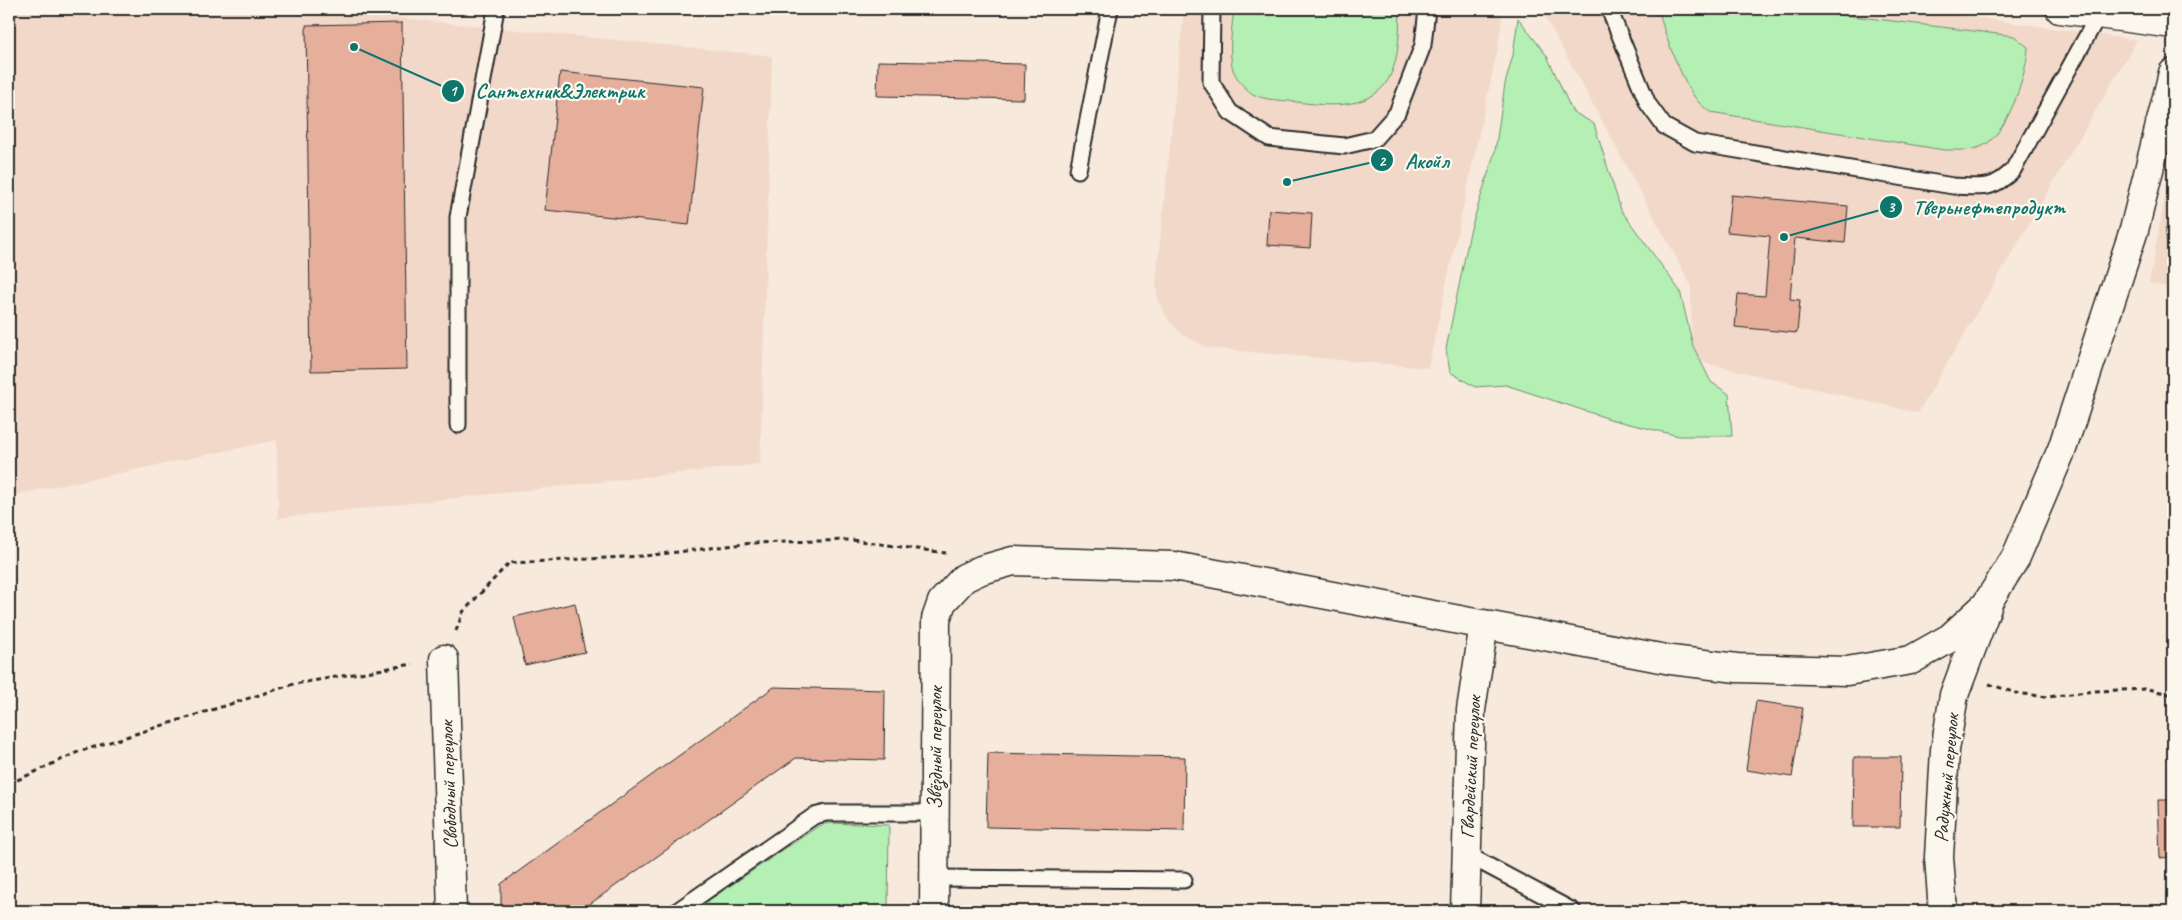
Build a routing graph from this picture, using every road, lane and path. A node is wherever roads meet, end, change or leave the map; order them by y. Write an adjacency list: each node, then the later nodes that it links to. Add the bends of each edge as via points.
1 (496, 9): 11 (lane, via 458,217)
2 (1110, 9): 10 (lane)
3 (1212, 9): 4 (lane, via 1211,82 1230,112 1269,138 1344,146 1374,139 1398,113 1423,45)
4 (1427, 9)
5 (1609, 9): 7 (lane, via 1648,104 1664,126 1695,143 1953,186 1984,187 2000,183 2013,170)
6 (2060, 9): 7 (street)
7 (2099, 14): 8 (street)
8 (2173, 24)
9 (2173, 73): 13 (street, via 2134,230 2062,449 2016,557)
10 (1078, 170)
11 (458, 426)
12 (947, 553): 15 (path, via 852,540 752,543 644,556 509,563 463,612)
13 (1993, 592): 14 (street, Звёздный переулок, via 1986,605 1950,638 1911,660 1847,671 1737,668 1671,660); 16 (street, Радужный переулок)
14 (1484, 624): 19 (street, Звёздный переулок, via 1174,566 1013,561 981,570 964,578 952,590 942,602 936,619); 20 (street, Гвардейский переулок, via 1471,710)
15 (444, 659): 18 (path, via 294,684 78,752); 23 (street, Свободный переулок)
16 (1963, 669): 17 (path, via 1989,684 2016,693 2048,697 2148,689); 28 (street, Радужный переулок, via 1954,695 1945,750 1939,857)
17 (2173, 696)
18 (9, 784)
19 (935, 813): 21 (street, Звёздный переулок); 24 (lane, via 826,813 814,816)
20 (1466, 854): 26 (street, Гвардейский переулок); 27 (lane)
21 (934, 878): 22 (lane); 25 (street, Звёздный переулок)
22 (1184, 880)
23 (452, 911)
24 (677, 911)
25 (934, 911)
26 (1466, 911)
27 (1573, 911)
28 (1942, 911)

